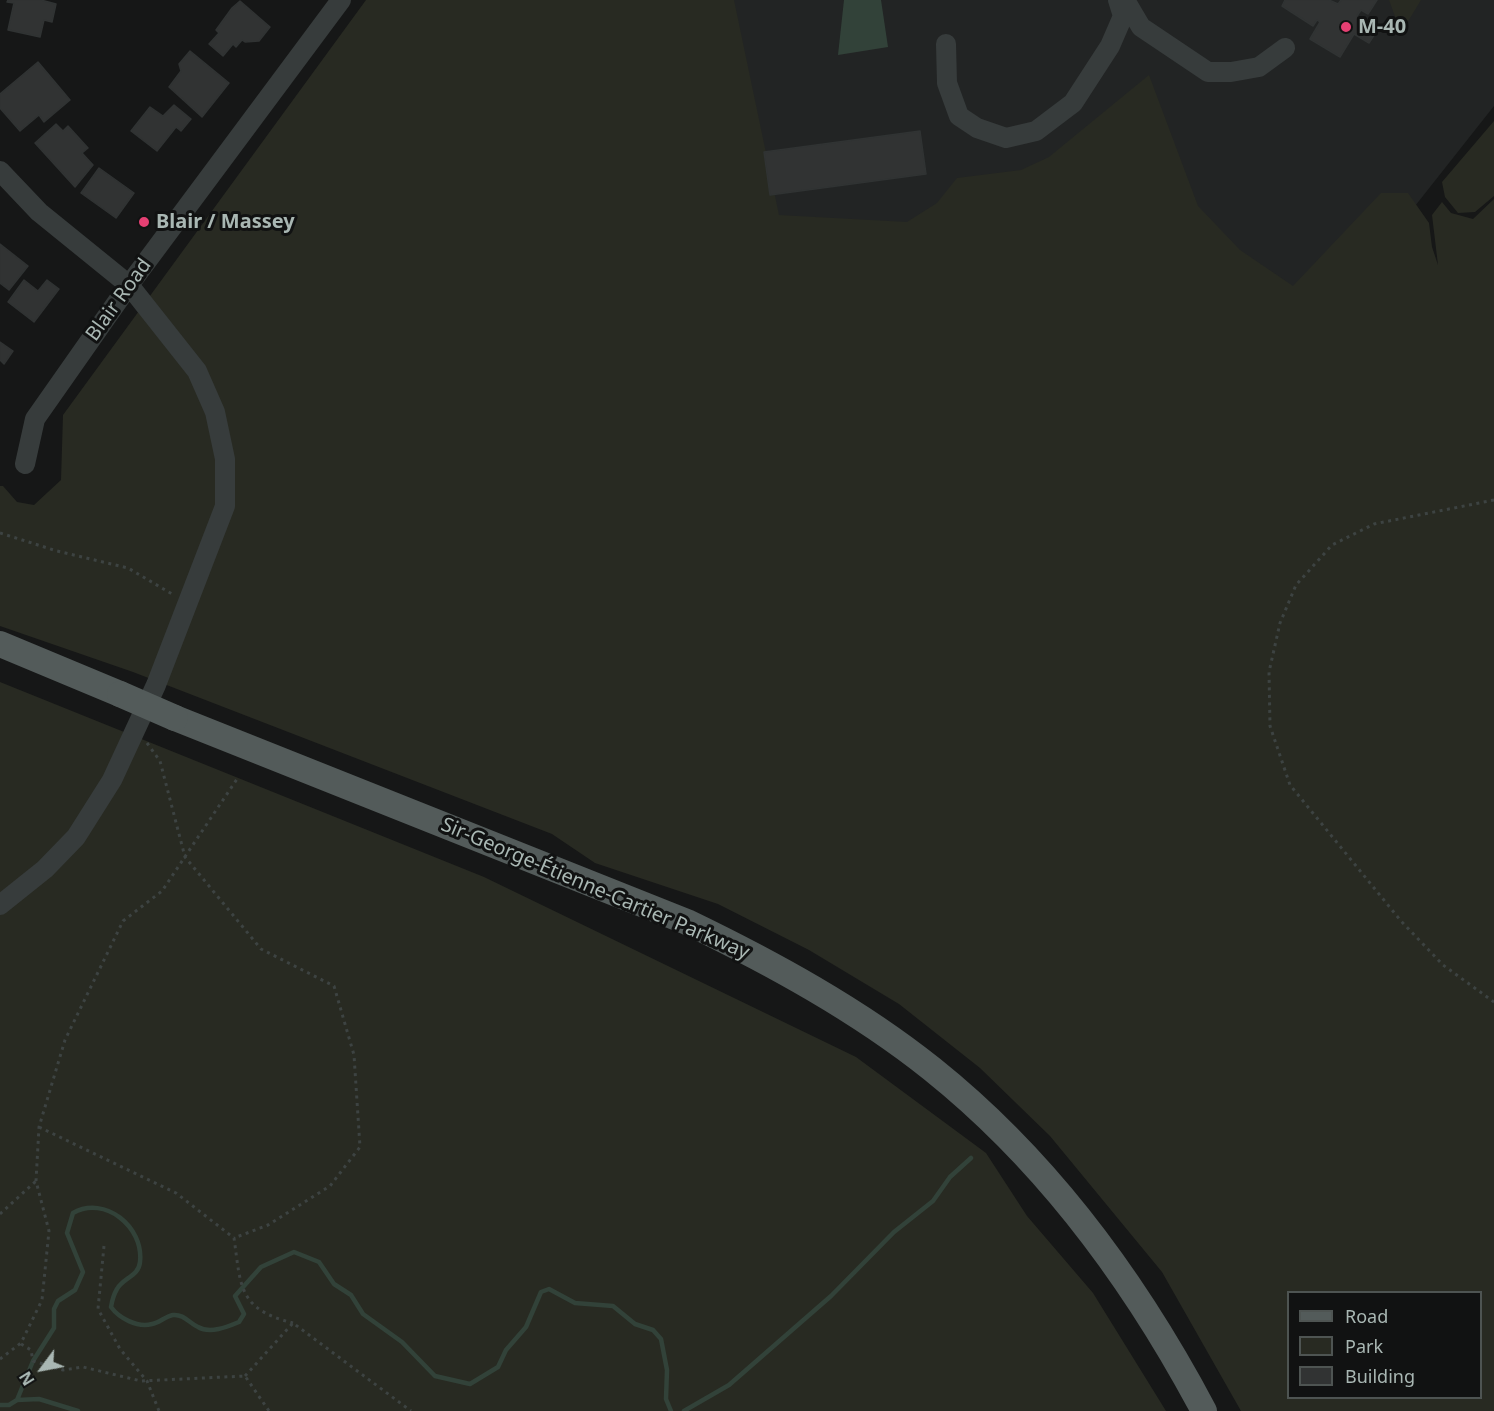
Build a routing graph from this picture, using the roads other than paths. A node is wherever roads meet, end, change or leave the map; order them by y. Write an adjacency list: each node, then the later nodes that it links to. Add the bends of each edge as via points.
1 (341, 0): 7 (street, Blair Road)
2 (1118, 0): 4 (street, via 1123,16 1110,46 1073,103 1036,131 1006,138 977,128 959,116 947,83)
3 (1125, 0): 5 (street, via 1141,27 1208,72 1259,67)
4 (946, 44)
5 (1285, 48)
6 (0, 171): 7 (street, via 39,212)
7 (129, 285): 8 (street, Blair Road, via 35,419); 10 (street, via 197,372 215,412 225,459 225,506 137,728 112,780 76,837 45,869)
8 (25, 464)
9 (0, 644): 11 (main road, Sir-George-Étienne-Cartier Parkway, bridge, via 687,922 758,956 890,1039 932,1069 973,1106 1055,1188 1151,1318)
10 (0, 905)
11 (1204, 1411)

